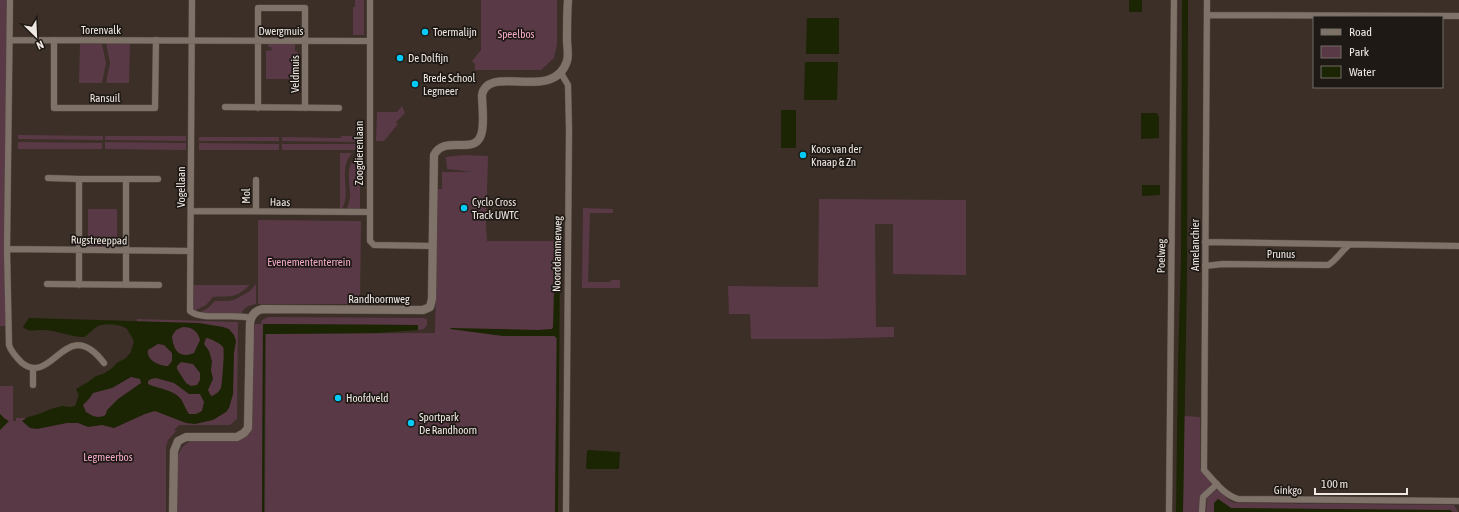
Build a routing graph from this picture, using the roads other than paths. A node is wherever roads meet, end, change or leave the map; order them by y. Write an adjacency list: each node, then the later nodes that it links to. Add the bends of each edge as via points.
1 (10, 0): 9 (street)
2 (192, 0): 12 (street, Vogellaan)
3 (370, 0): 15 (street, Zoogdierenlaan)
4 (568, 0): 16 (street, via 568,59)
5 (1174, 0): 50 (street, Poelweg)
6 (1207, 0): 7 (street, Amelanchier)
7 (1207, 15): 8 (street); 29 (street, Amelanchier)
8 (1459, 16)
9 (10, 40): 10 (street, Torenvalk); 33 (street)
10 (54, 40): 11 (street, Torenvalk); 11 (street, Ransuil, via 54,108 155,108)
11 (156, 40): 12 (street, Torenvalk)
12 (192, 40): 13 (street, Dwergmuis); 26 (street, Vogellaan)
13 (259, 41): 14 (street, Dwergmuis); 14 (street, Veldmuis, via 258,8 306,8); 18 (street)
14 (305, 41): 15 (street, Dwergmuis); 19 (street, Veldmuis)
15 (370, 41): 28 (street, Zoogdierenlaan)
16 (561, 73): 31 (street, Randhoornweg, via 553,79 541,82 498,81 486,86 483,92 482,133 478,140 470,144 445,145 437,150 433,158); 49 (street, Noorddammerweg, via 568,86 569,130)
17 (226, 107): 18 (street, Veldmuis)
18 (258, 108): 19 (street, Veldmuis)
19 (305, 108): 20 (street, Veldmuis)
20 (339, 108)
21 (48, 178): 22 (street)
22 (79, 178): 23 (street); 34 (street)
23 (126, 179): 24 (street); 35 (street)
24 (158, 179)
25 (256, 180): 27 (street, Mol)
26 (190, 211): 27 (street, Haas); 36 (street, Vogellaan)
27 (256, 211): 28 (street, Haas)
28 (369, 212): 31 (street, Zoogdierenlaan, via 370,241 374,245)
29 (1205, 242): 30 (street, Prunus); 37 (street, Amelanchier)
30 (1349, 245): 32 (street, Prunus); 37 (street, Prunus, via 1328,265)
31 (433, 246): 42 (street, Randhoornweg, via 432,301 427,309 262,309 256,311)
32 (1459, 246)
33 (8, 249): 34 (street, Rugstreeppad); 44 (street, via 9,345 19,360)
34 (79, 250): 35 (street, Rugstreeppad); 39 (street)
35 (126, 251): 36 (street, Rugstreeppad); 40 (street)
36 (190, 251): 42 (street, Vogellaan, via 190,311 197,316)
37 (1205, 266): 46 (street, Amelanchier, via 1204,470)
38 (47, 284): 39 (street)
39 (79, 285): 40 (street)
40 (126, 285): 41 (street)
41 (159, 285)
42 (251, 318): 48 (street, via 248,428 237,437 186,436 178,441 174,451)
43 (104, 363): 44 (street, via 85,346 69,346 44,366)
44 (33, 368): 45 (street)
45 (33, 385)
46 (1218, 484): 47 (street, Ginkgo, via 1238,499); 51 (street, via 1203,497)
47 (1459, 501)
48 (173, 512)
49 (566, 512)
50 (1169, 512)
51 (1202, 512)

